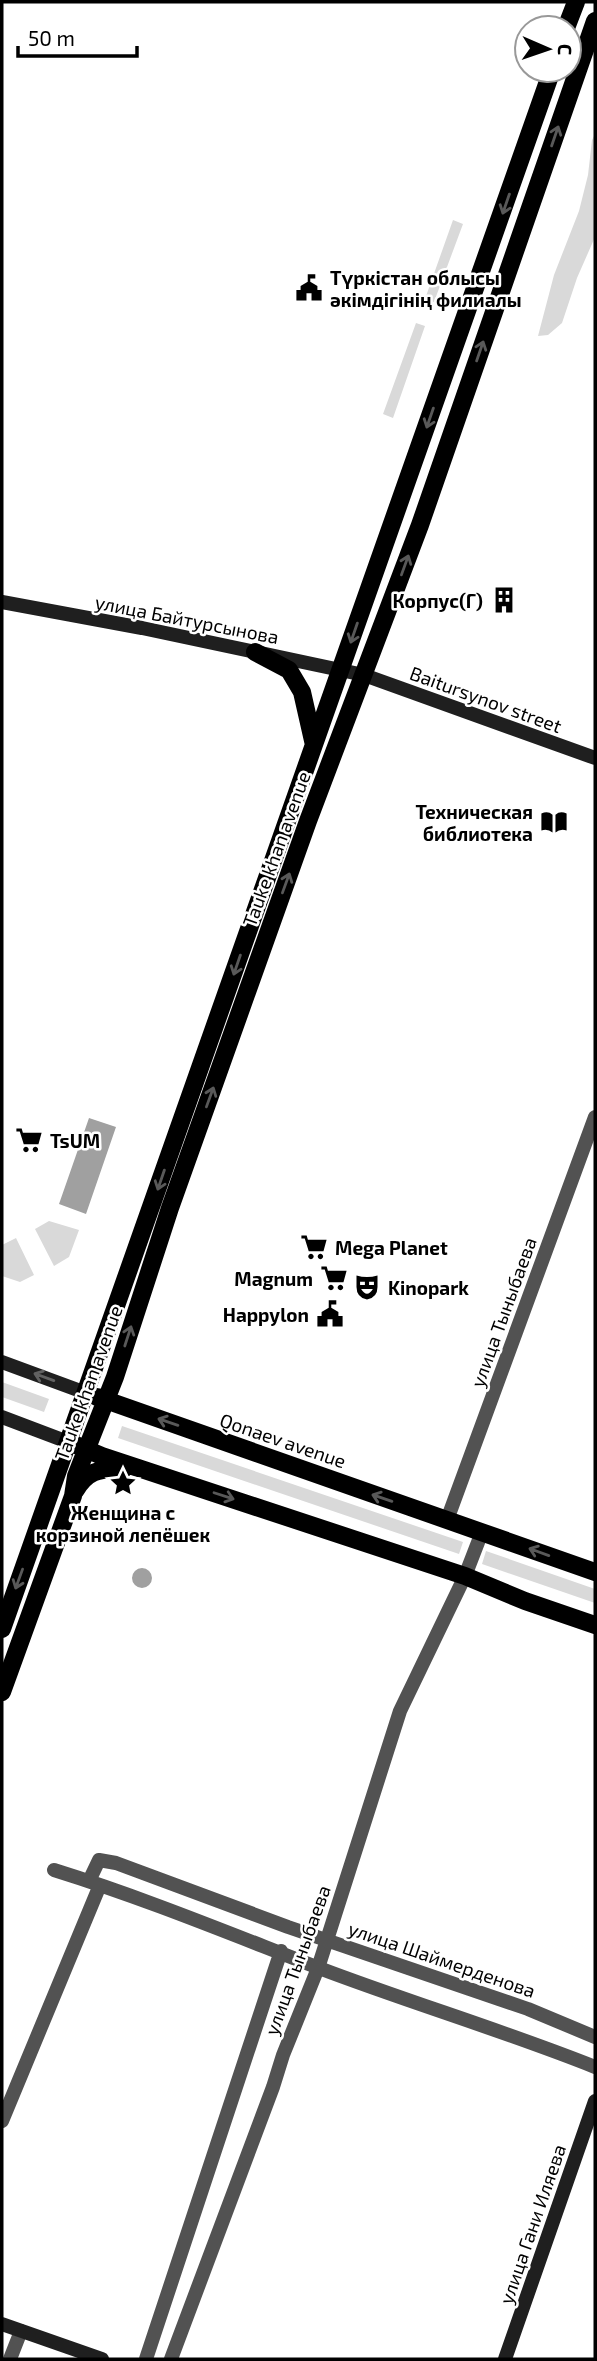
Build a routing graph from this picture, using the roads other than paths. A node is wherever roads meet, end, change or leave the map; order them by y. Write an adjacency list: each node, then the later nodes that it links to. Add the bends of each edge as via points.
1 (595, 21): 6 (main road, Tauke khan avenue, one-way to 1)
2 (547, 84): 5 (main road, Tauke khan avenue, one-way to 5)
3 (2, 602): 4 (street, улица Байтурсынова)
4 (255, 652): 5 (street, улица Байтурсынова); 7 (main road, via 289,670 302,692)
5 (341, 670): 6 (street, улица Байтурсынова); 7 (main road, Tauke khan avenue)
6 (364, 675): 8 (street, Baitursynov street); 12 (main road, Tauke khan avenue, one-way to 6, via 170,1208)
7 (314, 746): 11 (main road, Tauke khan avenue, one-way to 11)
8 (595, 758)
9 (595, 1117): 18 (street, улица Тыныбаева)
10 (2, 1362): 11 (street, one-way to 10)
11 (86, 1393): 12 (main road, Qonaev avenue); 14 (main road, Tauke khan avenue)
12 (106, 1400): 15 (main road, Tauke khan avenue); 18 (main road, Qonaev avenue, one-way to 12)
13 (2, 1417): 14 (street)
14 (68, 1442): 15 (main road); 23 (main road, Tauke khan avenue, one-way to 23)
15 (86, 1450): 16 (main road); 17 (main road, Tauke khan avenue)
16 (136, 1467): 17 (main road, via 97,1471 83,1478); 21 (main road, one-way to 21)
17 (73, 1496): 24 (main road, Tauke khan avenue)
18 (447, 1520): 19 (main road, Qonaev avenue)
19 (482, 1532): 20 (main road, one-way to 19); 21 (street, улица Тыныбаева)
20 (595, 1572)
21 (465, 1576): 22 (main road); 27 (street, улица Тыныбаева, via 400,1711)
22 (595, 1625)
23 (2, 1629)
24 (2, 1692)
25 (54, 1870): 26 (street)
26 (94, 1883): 27 (street, улица Шаймерденова, via 99,1860 116,1863); 28 (street); 33 (street)
27 (327, 1940): 29 (street, улица Тыныбаева); 30 (street, улица Шаймерденова)
28 (281, 1951): 29 (street); 38 (street, улица Тыныбаева)
29 (318, 1968): 31 (street); 39 (street, улица Тыныбаева)
30 (595, 2037)
31 (595, 2067)
32 (595, 2101): 40 (street, улица Гани Иляева)
33 (2, 2121)
34 (2, 2324): 35 (street)
35 (21, 2331): 36 (street); 37 (street)
36 (10, 2359)
37 (102, 2359)
38 (146, 2359)
39 (171, 2359)
40 (505, 2359)

